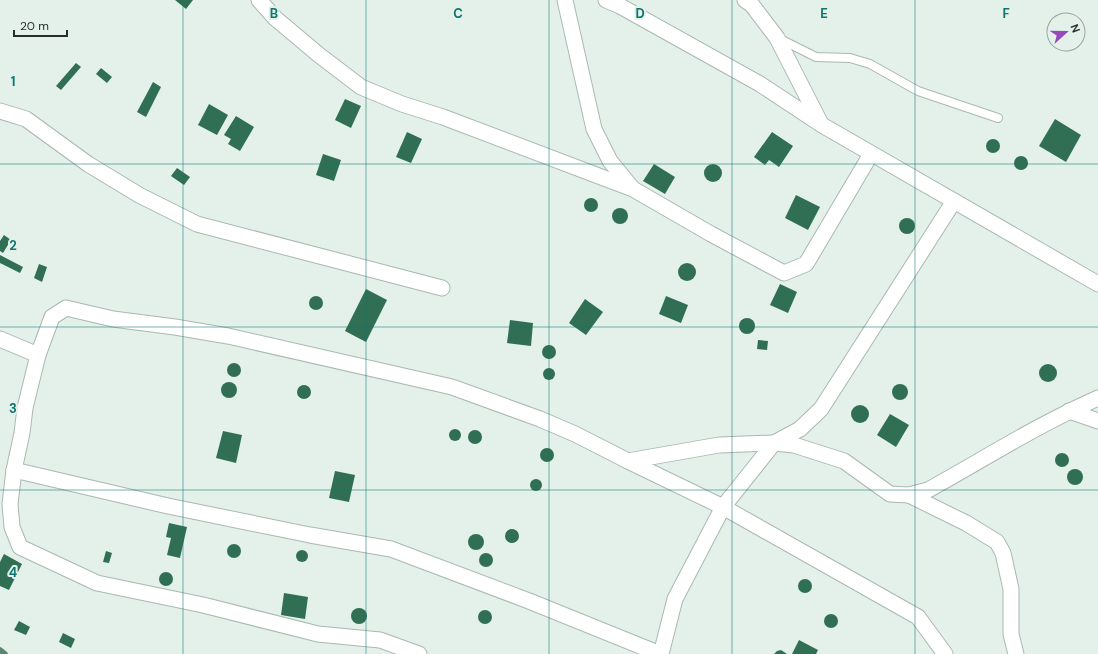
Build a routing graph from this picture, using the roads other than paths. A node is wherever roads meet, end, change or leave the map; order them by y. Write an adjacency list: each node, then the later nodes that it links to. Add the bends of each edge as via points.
1 (259, 0): 10 (street, via 275,18 361,86 402,104)
2 (565, 0): 10 (street, via 594,129 610,161)
3 (606, 0): 8 (street, via 760,84)
4 (745, 0): 5 (street, via 752,5)
5 (777, 38): 7 (lane, via 816,57 850,58 870,64 918,92); 8 (street)
6 (0, 111): 13 (street, via 26,119 88,164 138,195 197,224)
7 (998, 118)
8 (822, 125): 9 (street)
9 (871, 154): 10 (street, via 806,264 784,273); 11 (street)
10 (633, 189)
11 (954, 201): 12 (street); 19 (street, via 821,409 800,429)
12 (1098, 284)
13 (442, 288)
14 (0, 339): 15 (street)
15 (38, 355): 20 (street, via 52,317 66,308 113,319 228,336 452,387 547,422); 21 (street)
16 (1098, 398): 17 (street)
17 (1069, 411): 18 (street); 22 (street, via 928,490)
18 (1098, 421)
19 (774, 443): 20 (street, via 719,445); 22 (street, via 794,445 844,461 890,494); 23 (street)
20 (628, 461): 23 (street)
21 (14, 470): 24 (street, via 10,504 12,527 20,547 97,583 203,605 318,634 380,640); 25 (street, via 168,506 391,549)
22 (909, 495): 27 (street, via 966,523 997,542 1003,553 1011,589 1011,634)
23 (723, 507): 25 (street, via 674,599); 26 (street, via 918,616)
24 (419, 654)
25 (660, 654)
26 (945, 654)
27 (1016, 654)

